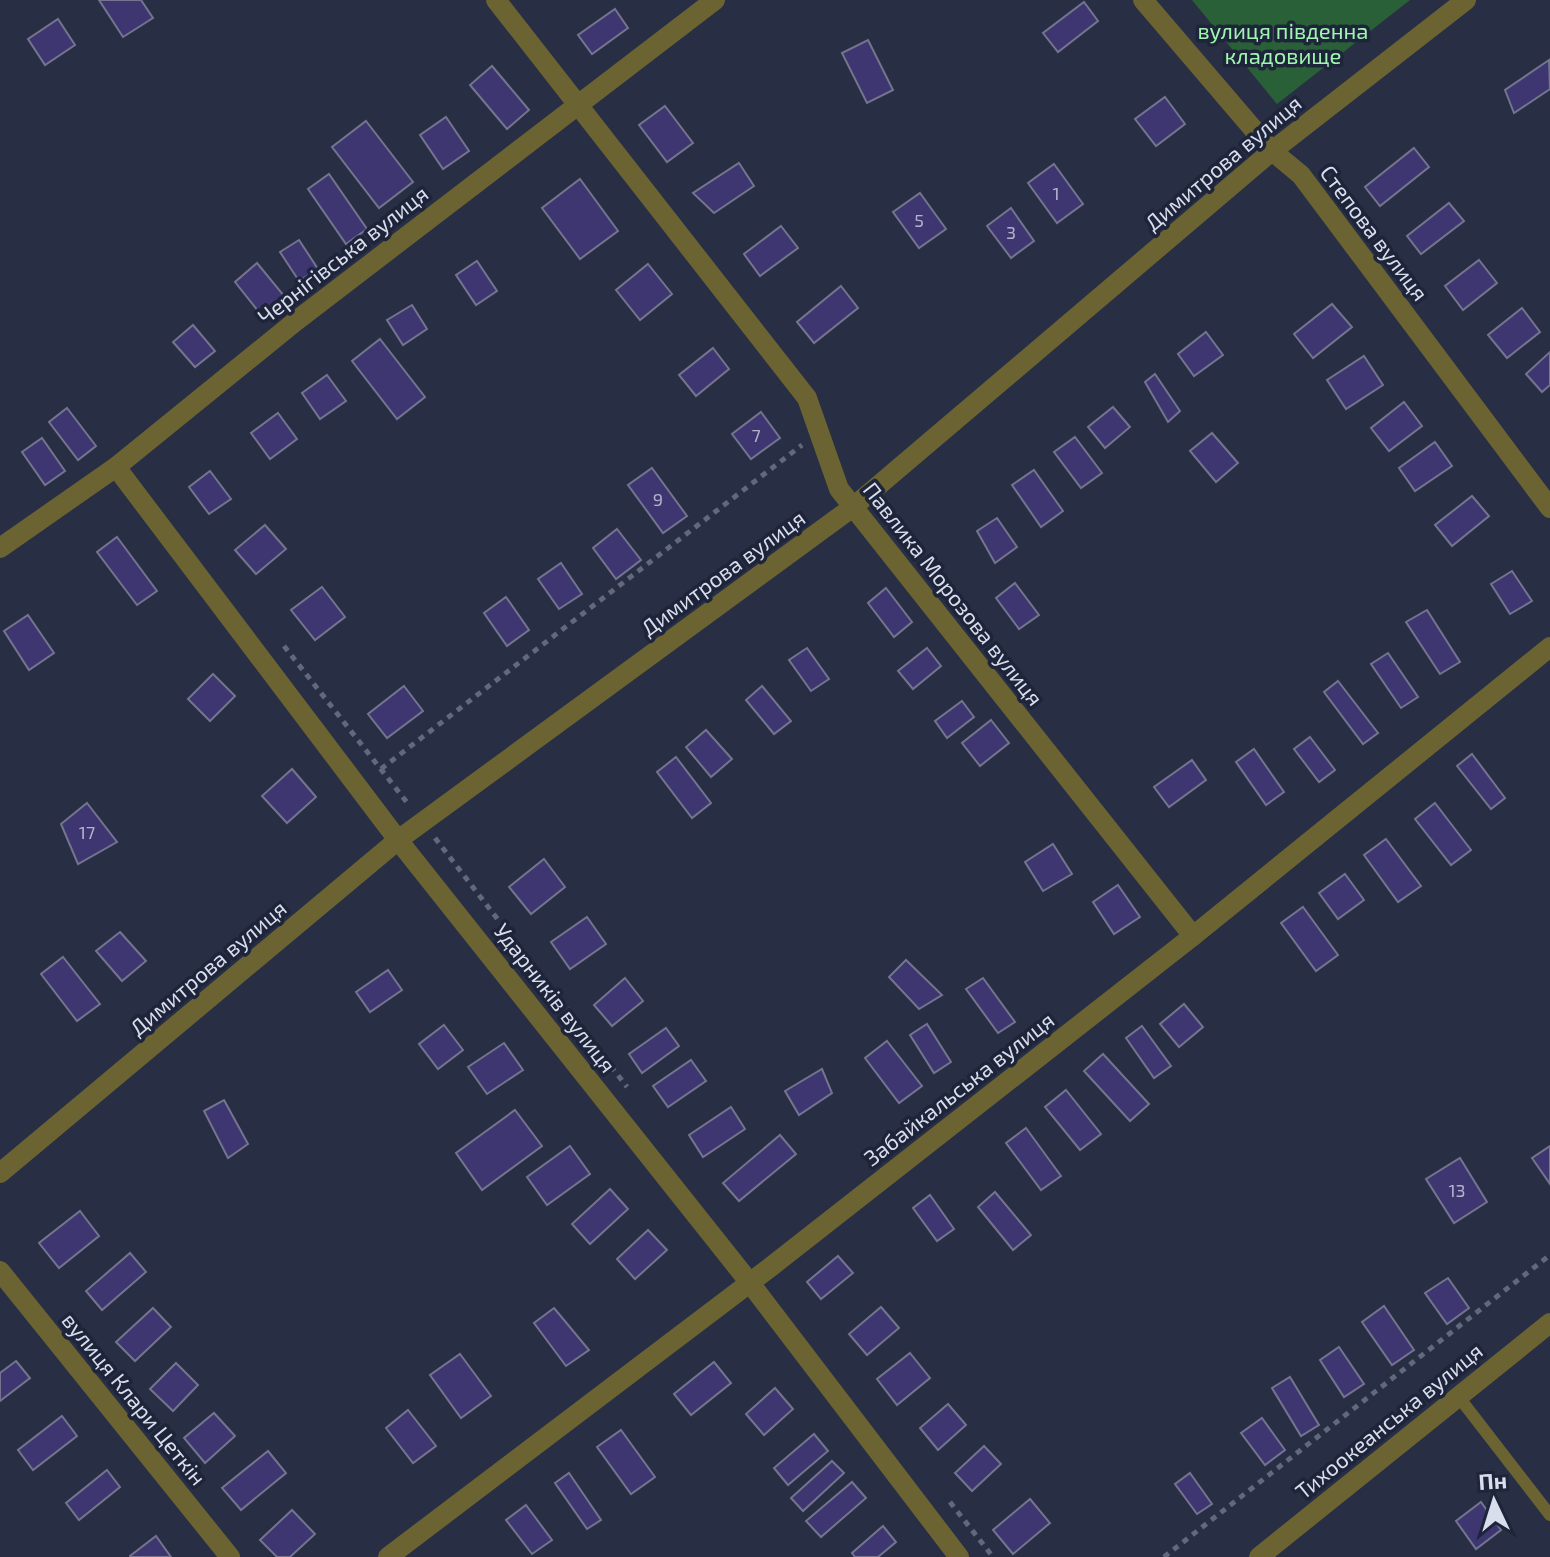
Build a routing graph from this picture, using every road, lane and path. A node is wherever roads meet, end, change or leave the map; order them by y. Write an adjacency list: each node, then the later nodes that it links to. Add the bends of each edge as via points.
1 (496, 0): 5 (street, Павлика Морозова вулиця)
2 (715, 0): 5 (street, Чернігівська вулиця)
3 (1143, 0): 6 (street, Степова вулиця)
4 (1466, 0): 6 (street, Димитрова вулиця)
5 (578, 106): 7 (street, Павлика Морозова вулиця, via 807,398); 8 (street, Чернігівська вулиця, via 296,321)
6 (1272, 151): 9 (street, Димитрова вулиця); 10 (street, Степова вулиця, via 1301,175)
7 (819, 432): 9 (street, Павлика Морозова вулиця, via 839,489); 13 (path)
8 (116, 467): 11 (street, Чернігівська вулиця); 15 (street, Ударників вулиця)
9 (853, 507): 14 (street, Димитрова вулиця); 16 (street, Павлика Морозова вулиця)
10 (1550, 508)
11 (0, 548)
12 (1550, 647): 16 (street, Забайкальська вулиця)
13 (381, 769)
14 (423, 822): 15 (street, Димитрова вулиця); 17 (path)
15 (398, 840): 18 (street, Димитрова вулиця); 21 (street, Ударників вулиця)
16 (1193, 936): 21 (street, Забайкальська вулиця)
17 (634, 1095)
18 (0, 1173)
19 (1550, 1255): 28 (path)
20 (0, 1271): 25 (street, вулиця Клари Цеткін)
21 (750, 1283): 26 (street, Забайкальська вулиця); 27 (street, Ударників вулиця)
22 (1550, 1323): 23 (street, Тихоокеанська вулиця)
23 (1458, 1396): 24 (lane); 29 (street, Тихоокеанська вулиця)
24 (1550, 1515)
25 (230, 1557)
26 (388, 1557)
27 (959, 1557)
28 (1164, 1557)
29 (1259, 1557)

